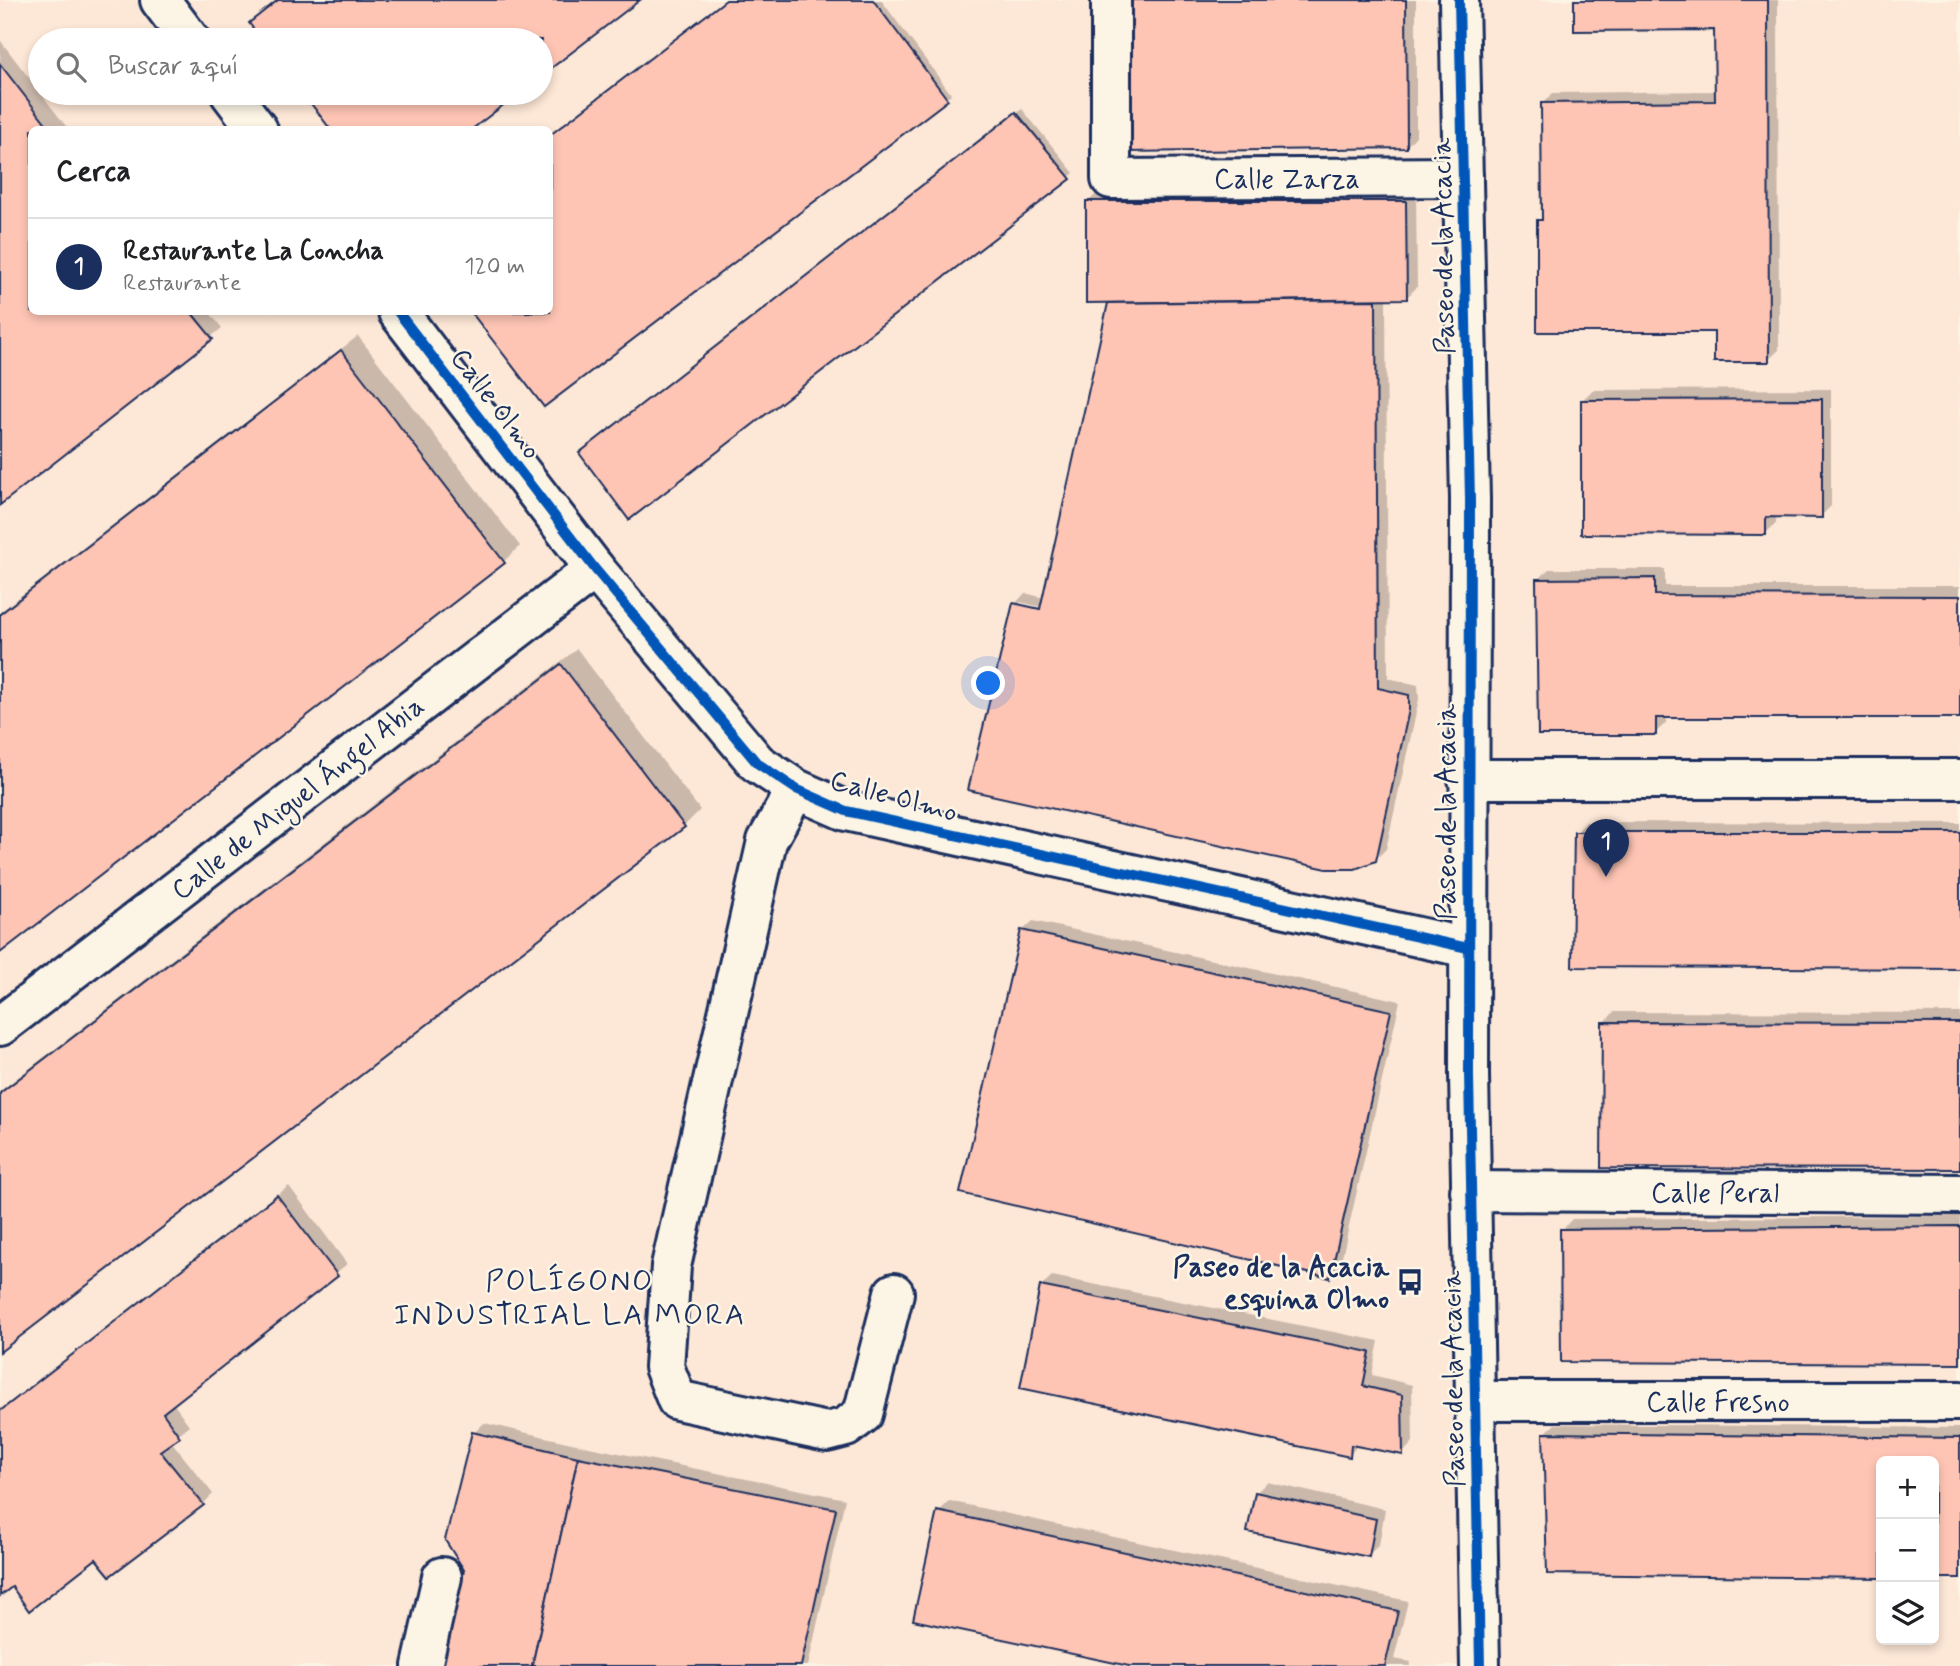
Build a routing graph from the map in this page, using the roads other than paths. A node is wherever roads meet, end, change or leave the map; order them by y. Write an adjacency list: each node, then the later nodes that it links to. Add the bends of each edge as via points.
1 (1111, 0): 5 (street, Calle Zarza, via 1111,179)
2 (1459, 0): 5 (street, Paseo de la Acacia)
3 (239, 105): 4 (street)
4 (255, 126)
5 (1463, 177): 8 (street, Paseo de la Acacia, via 1470,499)
6 (400, 315): 7 (street, Calle Olmo)
7 (595, 569): 10 (street, Calle Olmo, via 757,764); 12 (street, Calle de Miguel Ángel Abia)
8 (1468, 779): 9 (street); 11 (street, Paseo de la Acacia)
9 (1960, 779)
10 (796, 789): 11 (street, Calle Olmo, via 846,811); 15 (street, Calle Olmo, via 767,841 671,1266 664,1367 677,1400 827,1432 846,1427 863,1413)
11 (1468, 948): 13 (street, Paseo de la Acacia)
12 (0, 1026)
13 (1470, 1191): 14 (street, Calle Peral); 16 (street, Paseo de la Acacia)
14 (1960, 1194)
15 (894, 1293)
16 (1476, 1401): 17 (street, Calle Fresno); 20 (street, Paseo de la Acacia)
17 (1960, 1401)
18 (442, 1577): 19 (street)
19 (422, 1666)
20 (1480, 1666)

